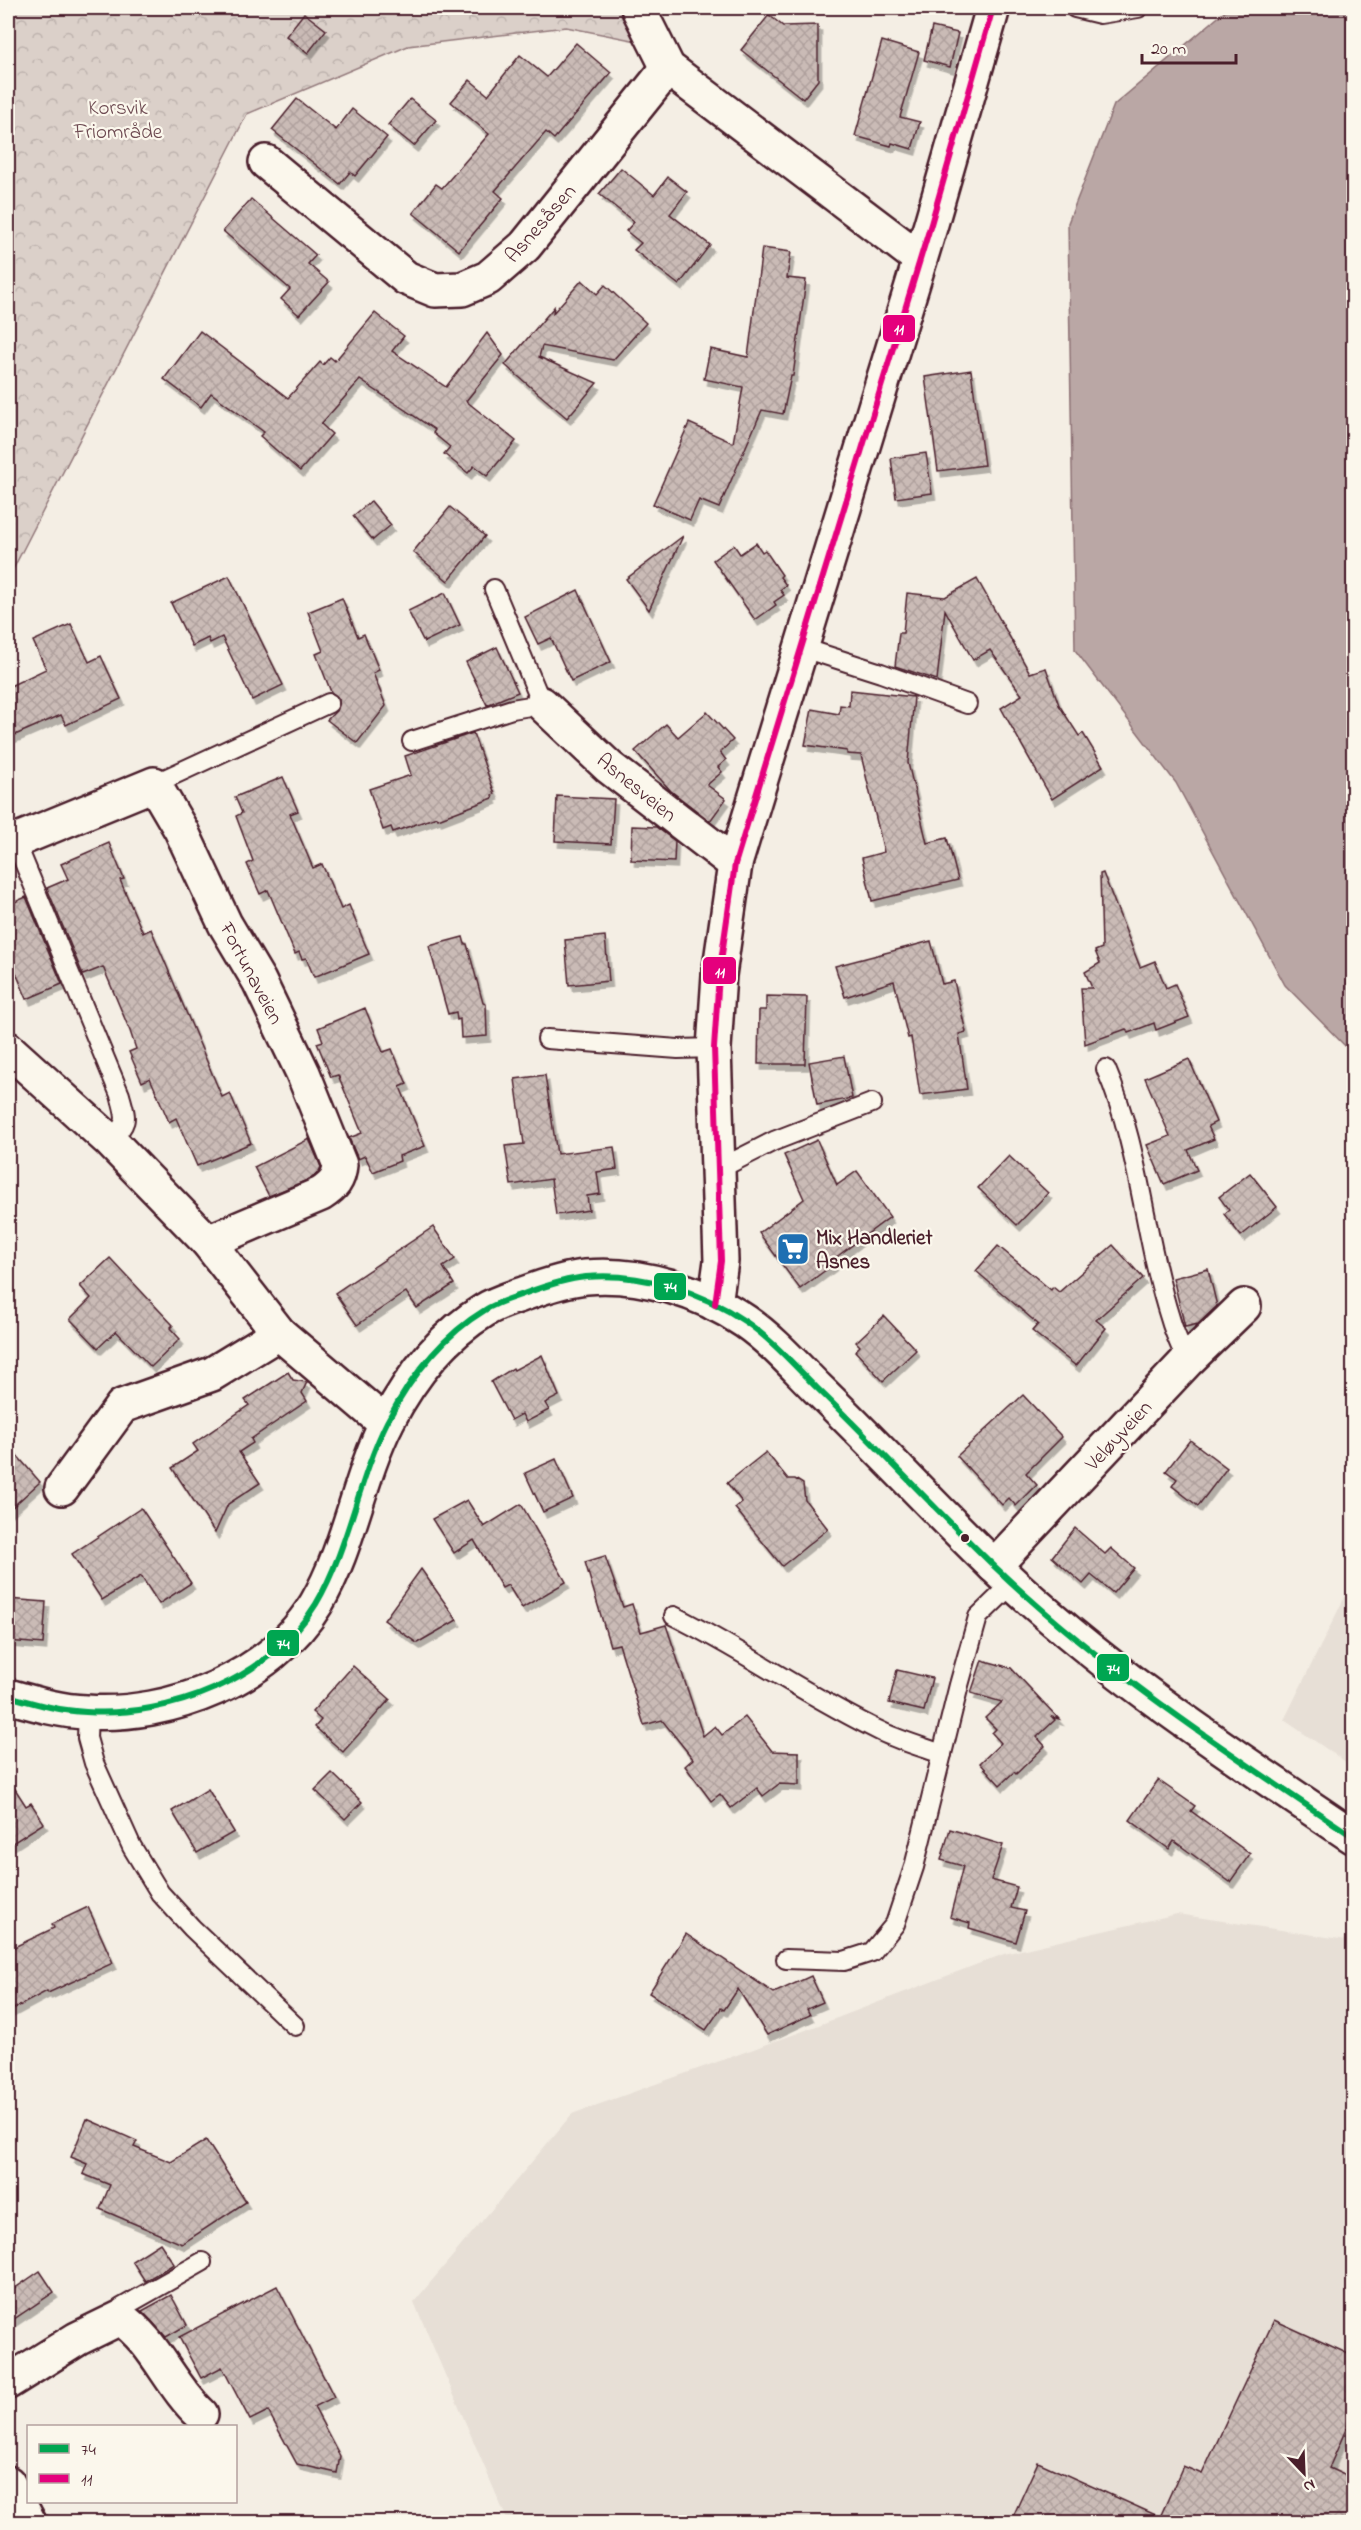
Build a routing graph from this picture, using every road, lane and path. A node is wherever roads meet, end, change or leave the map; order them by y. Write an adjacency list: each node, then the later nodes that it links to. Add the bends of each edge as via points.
1 (638, 8): 5 (street)
2 (993, 8): 7 (street)
3 (1075, 8): 4 (lane, via 1100,14)
4 (1138, 8)
5 (668, 68): 6 (street, Asnesåsen, via 525,246 488,278 462,289 435,290 406,278); 7 (street)
6 (266, 162)
7 (920, 259): 9 (street)
8 (494, 590): 11 (lane)
9 (802, 648): 12 (lane); 16 (street)
10 (329, 703): 14 (lane)
11 (542, 704): 13 (lane, via 512,709); 16 (street, Asnesveien, via 609,767)
12 (967, 704)
13 (412, 741)
14 (154, 784): 15 (street); 24 (street, Fortunaveien, via 181,830 225,924 260,981 303,1072 340,1165 334,1186 321,1194)
15 (10, 843): 22 (lane, via 21,855 120,1095 126,1117 124,1126)
16 (735, 864): 18 (street, via 719,975)
17 (547, 1039): 18 (lane)
18 (714, 1048): 23 (street)
19 (8, 1049): 22 (street)
20 (1106, 1069): 28 (lane, via 1136,1169 1170,1319)
21 (872, 1102): 23 (lane, via 774,1141)
22 (110, 1141): 24 (street)
23 (718, 1170): 25 (street, via 721,1261)
24 (208, 1242): 27 (street)
25 (715, 1304): 29 (street, via 680,1289 634,1279 586,1277 543,1287 488,1308 449,1336 415,1376); 31 (street, via 748,1324 802,1374)
26 (1244, 1306): 28 (street, Veløyveien)
27 (279, 1333): 29 (street); 30 (street, via 212,1374 122,1406)
28 (1187, 1361): 31 (street, Veløyveien)
29 (386, 1424): 34 (street, via 316,1603 289,1639 257,1665 179,1702)
30 (62, 1488)
31 (1003, 1574): 35 (lane, via 978,1617); 36 (street, via 1136,1686)
32 (674, 1616): 35 (lane, via 883,1733)
33 (8, 1696): 34 (street)
34 (88, 1713): 38 (lane, via 87,1738 94,1763 132,1848 160,1893)
35 (942, 1754): 37 (lane, via 914,1867 895,1924 872,1952 863,1955 844,1961)
36 (1353, 1837)
37 (786, 1959)
38 (295, 2026)
39 (202, 2262): 40 (lane, via 121,2308)
40 (120, 2318): 41 (street, via 77,2339); 42 (street, via 135,2328)
41 (8, 2382)
42 (201, 2414)
43 (8, 2483): 44 (street)
44 (29, 2523)

